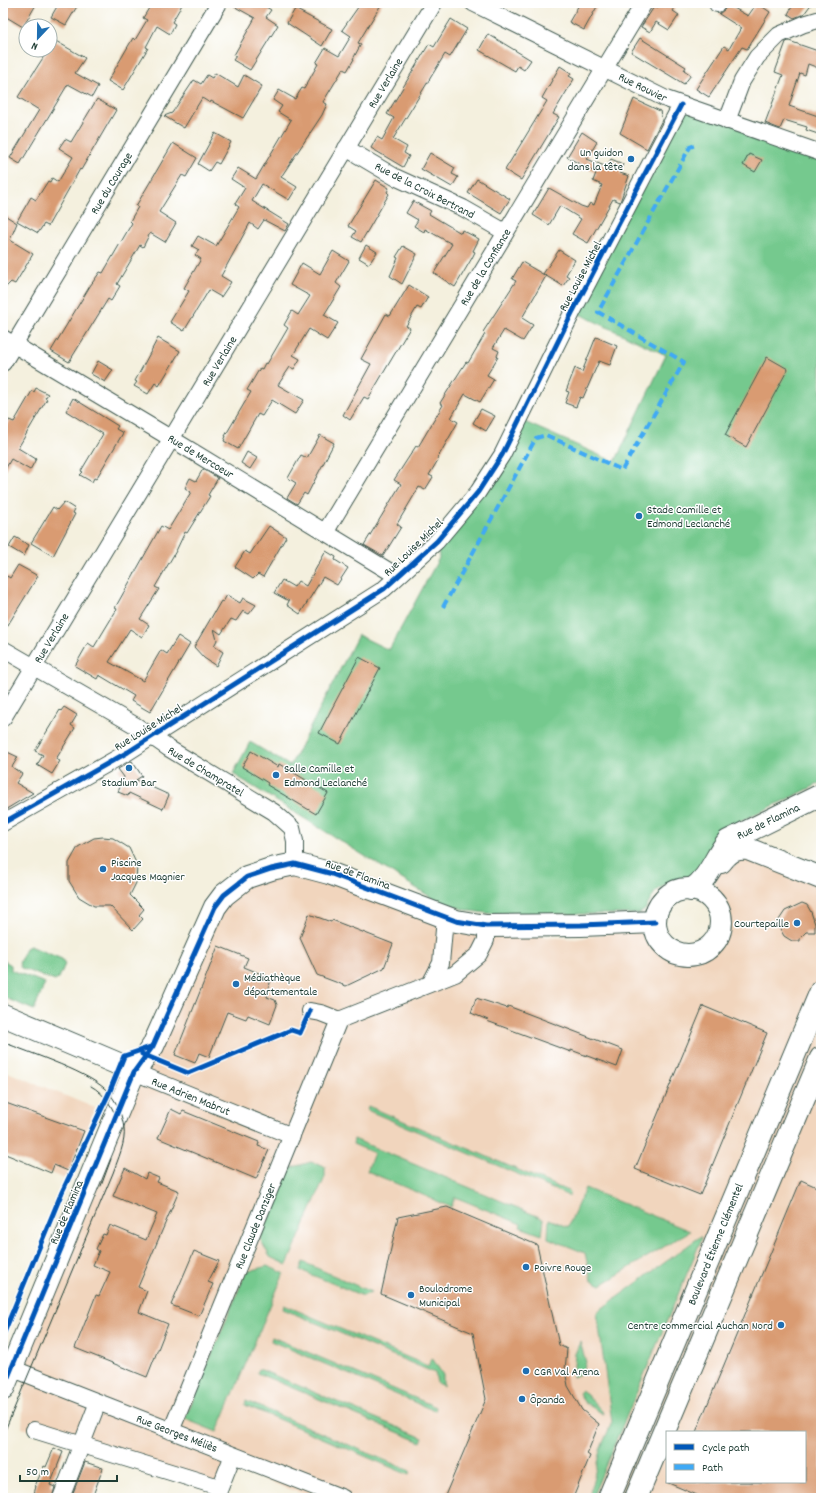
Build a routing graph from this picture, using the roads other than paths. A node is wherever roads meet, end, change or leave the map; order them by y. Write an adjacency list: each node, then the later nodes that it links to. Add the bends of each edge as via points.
1 (219, 3): 12 (street, Rue du Courage)
2 (434, 3): 9 (street, Rue Verlaine)
3 (473, 3): 6 (street, Rue Rouvier)
4 (644, 3): 6 (street, Rue de la Confiance)
5 (821, 19): 8 (street, via 779,36 758,57 742,81)
6 (605, 68): 7 (street, Rue Rouvier); 11 (street, Rue de la Confiance)
7 (681, 106): 8 (street, Rue Rouvier); 16 (street, Rue Louise Michel, via 573,311 502,455 478,492 437,541)
8 (727, 121): 10 (street, Rue Rouvier)
9 (346, 148): 11 (street, Rue de la Croix Bertrand, via 395,177 463,208); 14 (street, Rue Verlaine)
10 (821, 152)
11 (505, 232): 15 (street, Rue de la Confiance)
12 (8, 342): 13 (street, Rue du Courage); 14 (street, Rue de Mercoeur)
13 (3, 363)
14 (172, 439): 15 (street, Rue de Mercoeur); 18 (street, Rue Verlaine)
15 (326, 532): 16 (street, Rue de Mercoeur)
16 (397, 576): 20 (street, Rue Louise Michel, via 384,589)
17 (3, 649): 18 (street, Rue de Champratel)
18 (34, 667): 19 (street, Rue Verlaine); 20 (street, Rue de Champratel)
19 (3, 718)
20 (152, 736): 23 (street, Rue Louise Michel); 25 (street, Rue de Champratel, via 274,812 292,828 295,841)
21 (821, 795): 22 (street, Rue de Flamina)
22 (772, 820): 24 (street, via 756,836); 27 (street, Rue de Flamina, via 728,841 720,851)
23 (3, 823)
24 (757, 852): 26 (street); 27 (street, via 737,848 727,855 712,881)
25 (294, 864): 28 (street, Rue de Flamina, via 329,873); 37 (street, Rue de Flamina, via 247,877 224,895 208,921 153,1046)
26 (821, 878)
27 (700, 893): 29 (street, via 675,892 664,899); 29 (street, via 716,904 720,914 718,935 706,950 696,954 675,952 665,945 658,935)
28 (445, 918): 30 (street, Rue de Flamina); 31 (street, via 441,963)
29 (655, 922): 30 (street, Rue de Flamina)
30 (486, 926): 31 (street, via 486,940 479,954 455,974)
31 (431, 982): 35 (street)
32 (821, 991): 49 (street, Boulevard Étienne Clémentel)
33 (310, 1012): 35 (street)
34 (3, 1016): 37 (street, Rue Adrien Mabrut)
35 (339, 1020): 38 (street, Rue Claude Danziger)
36 (821, 1058): 50 (street, Boulevard Étienne Clémentel)
37 (134, 1072): 38 (street, Rue Adrien Mabrut); 39 (street, Rue de Flamina)
38 (292, 1136): 43 (street, Rue Claude Danziger)
39 (7, 1364): 40 (street, Rue de Flamina); 41 (street, Rue Georges Méliès)
40 (3, 1389)
41 (98, 1402): 43 (street, Rue Georges Méliès); 44 (street)
42 (34, 1430): 44 (street)
43 (171, 1431): 45 (street, Rue Georges Méliès)
44 (81, 1445): 46 (street); 47 (street)
45 (233, 1455): 46 (street); 48 (street, Rue Georges Méliès)
46 (217, 1493)
47 (60, 1498)
48 (343, 1498)
49 (609, 1498)
50 (636, 1498)

